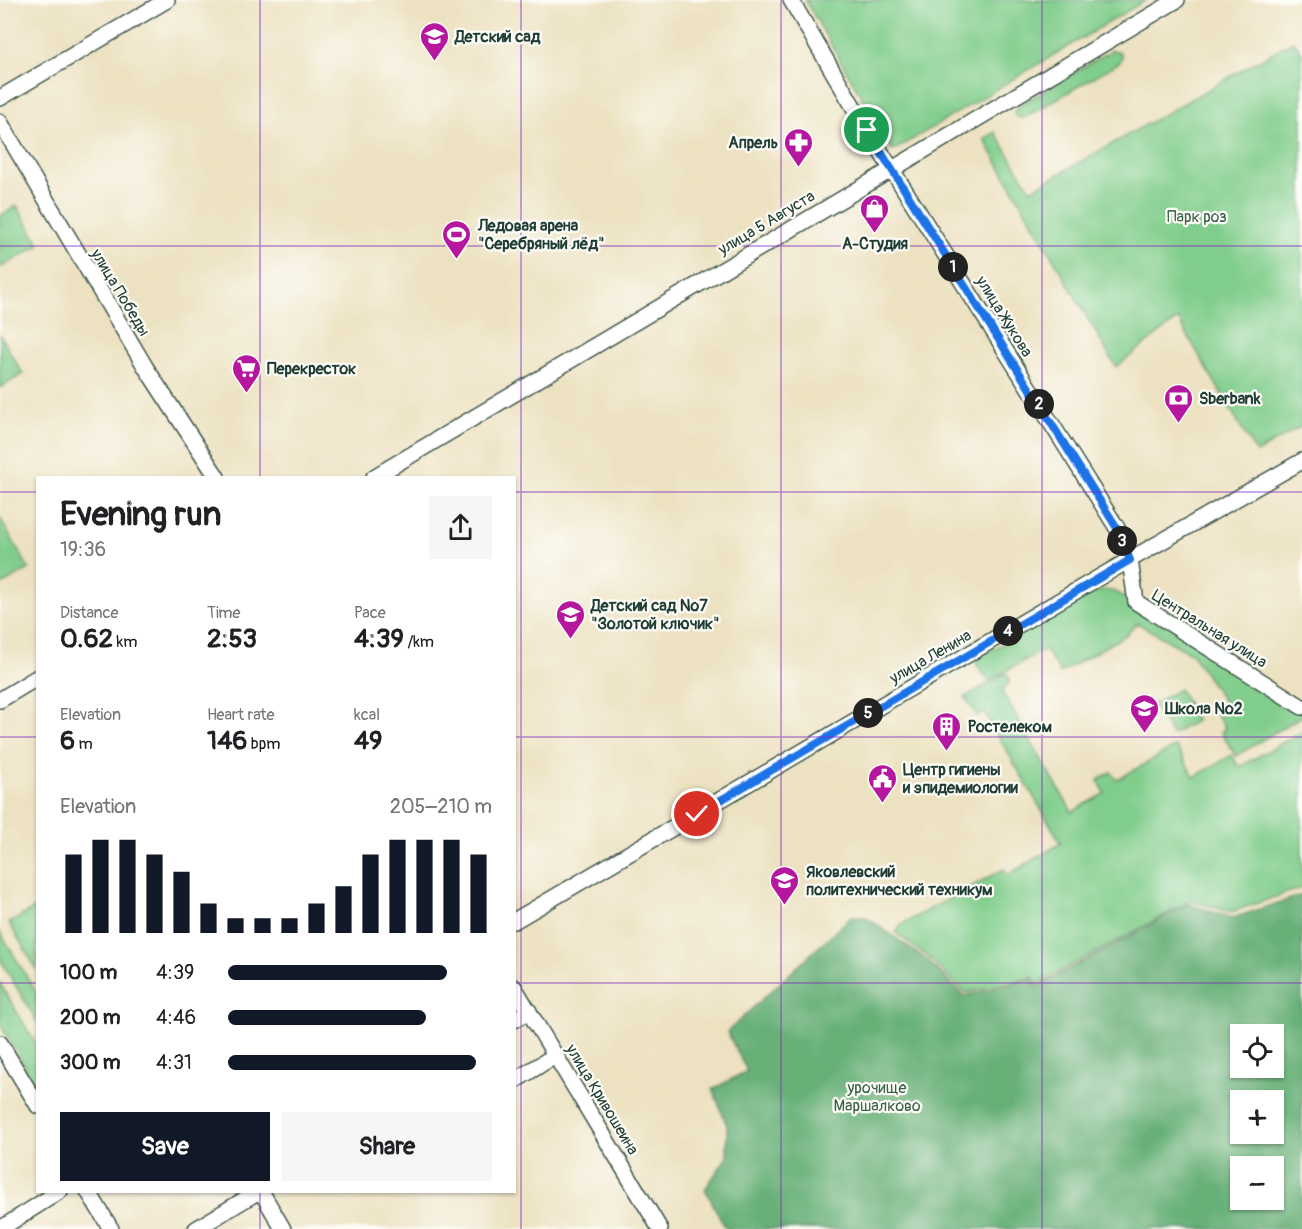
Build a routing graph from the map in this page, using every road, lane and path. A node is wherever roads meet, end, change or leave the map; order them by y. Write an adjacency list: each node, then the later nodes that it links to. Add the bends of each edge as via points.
1 (167, 0): 4 (street)
2 (791, 0): 6 (street, улица Жукова)
3 (1178, 0): 6 (street, улица 5 Августа)
4 (0, 98)
5 (0, 122): 8 (street, улица Победы, via 113,314)
6 (891, 169): 9 (street, улица 5 Августа); 10 (street, улица Жукова, via 1117,528)
7 (1302, 461): 10 (street, улица Ленина)
8 (216, 476)
9 (376, 476)
10 (1130, 560): 13 (street, Центральная улица, via 1136,602); 14 (street, улица Ленина)
11 (36, 678): 12 (street)
12 (0, 700)
13 (1302, 707)
14 (516, 920)
15 (516, 990): 16 (street, улица Кривошеина)
16 (529, 1011): 17 (street); 19 (street, улица Кривошеина)
17 (516, 1019)
18 (0, 1043): 21 (street)
19 (556, 1055): 20 (street); 30 (street, улица Кривошеина)
20 (516, 1080)
21 (36, 1103)
22 (57, 1193): 26 (street)
23 (89, 1193): 27 (street)
24 (257, 1193): 28 (street)
25 (261, 1193): 29 (street)
26 (0, 1228)
27 (111, 1229)
28 (196, 1229)
29 (283, 1229)
30 (660, 1229)

